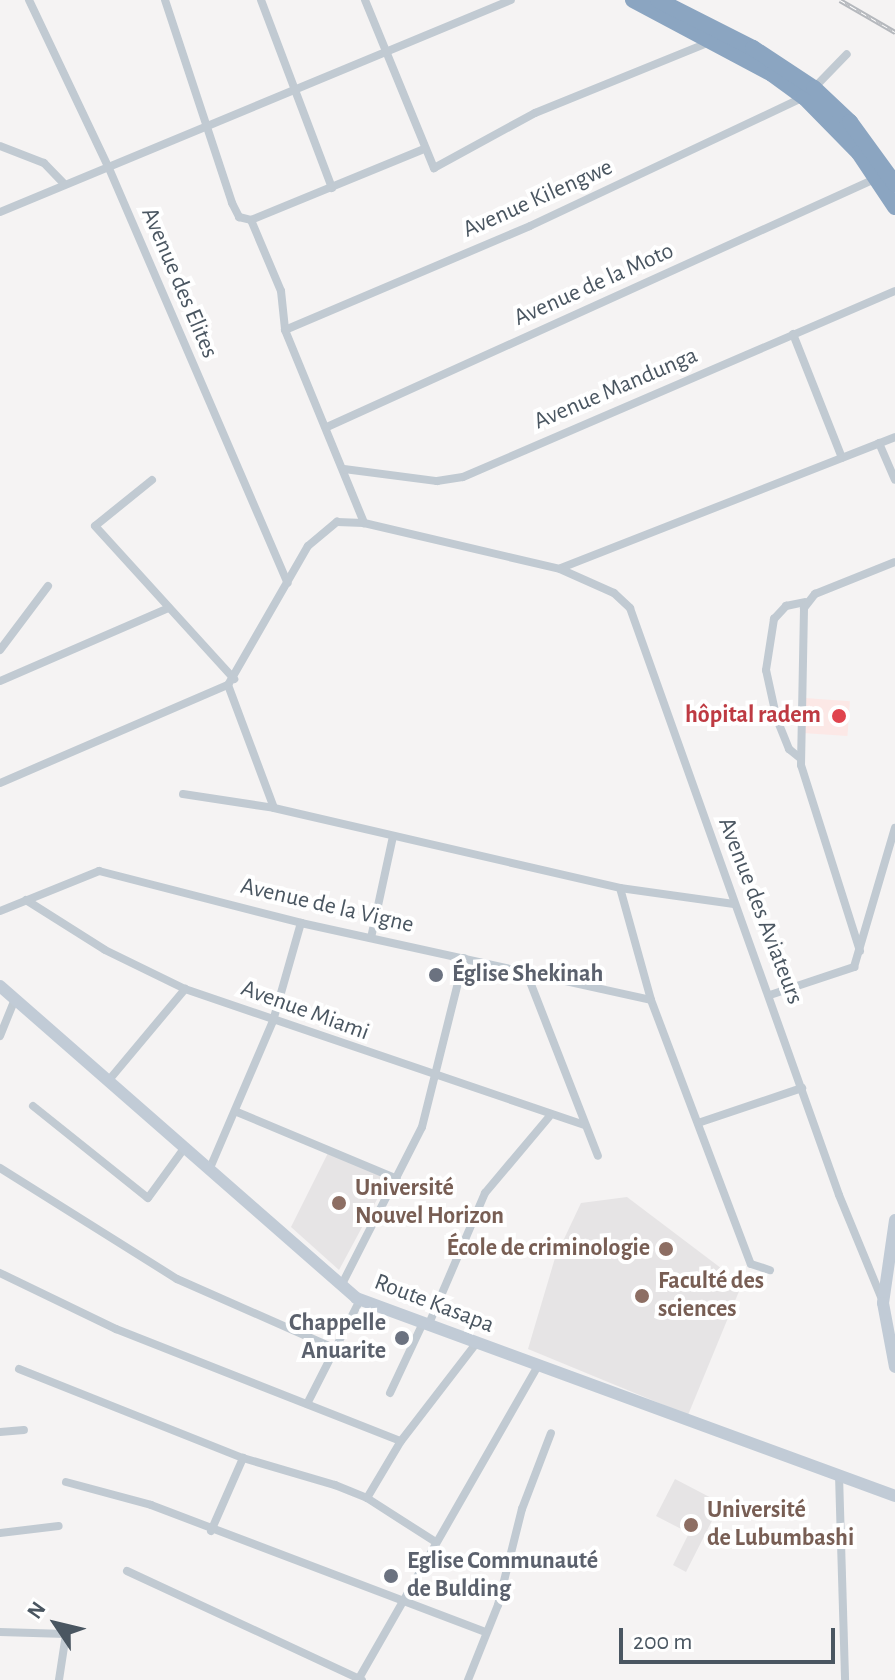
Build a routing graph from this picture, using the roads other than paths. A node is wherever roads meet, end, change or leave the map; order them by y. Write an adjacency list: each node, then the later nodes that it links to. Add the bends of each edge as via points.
1 (29, 0): 17 (street, Avenue des Elites)
2 (165, 0): 14 (street)
3 (261, 0): 12 (street)
4 (365, 0): 9 (street)
5 (511, 0): 9 (street)
6 (633, 0): 8 (highway)
7 (658, 0): 10 (highway)
8 (712, 41): 10 (highway); 16 (street, via 535,113 437,168)
9 (385, 48): 12 (street); 16 (street)
10 (750, 54): 13 (highway)
11 (847, 54): 13 (street, Avenue Kilengwe)
12 (295, 88): 14 (street); 21 (street)
13 (809, 92): 18 (highway); 20 (highway, via 850,122); 26 (street, Avenue Kilengwe, via 544,220)
14 (206, 127): 17 (street); 24 (street, via 235,210 243,220)
15 (0, 146): 19 (street, via 44,163)
16 (424, 149): 21 (street)
17 (108, 166): 19 (street); 38 (street, Avenue des Elites, via 259,526)
18 (878, 178): 22 (highway); 28 (street, Avenue de la Moto)
19 (64, 184): 23 (street)
20 (895, 184)
21 (332, 188): 24 (street)
22 (895, 207)
23 (0, 212)
24 (251, 220): 26 (street, via 281,291)
25 (895, 291): 27 (street, Avenue Mandunga)
26 (285, 330): 28 (street)
27 (793, 334): 31 (street); 32 (street, Avenue Mandunga, via 463,477 437,481)
28 (327, 427): 32 (street)
29 (895, 437): 30 (street)
30 (879, 443): 31 (street); 34 (street)
31 (842, 458): 37 (street)
32 (344, 469): 35 (street)
33 (152, 480): 41 (street, via 95,526)
34 (895, 480)
35 (364, 523): 37 (street, Avenue des Aviateurs); 38 (street, Avenue des Aviateurs, via 342,521 324,528)
36 (895, 562): 40 (street)
37 (560, 569): 53 (street, Avenue des Aviateurs, via 614,593 630,608)
38 (288, 583): 44 (street, Avenue des Aviateurs)
39 (48, 586): 42 (street)
40 (805, 602): 45 (street); 45 (street, via 786,606 774,619 766,670 777,720 789,749)
41 (169, 608): 43 (street); 44 (street)
42 (0, 650)
43 (0, 681)
44 (231, 682): 46 (street); 48 (street)
45 (800, 758): 57 (street)
46 (0, 783)
47 (183, 794): 48 (street)
48 (274, 808): 50 (street)
49 (895, 828): 57 (street)
50 (393, 836): 51 (street); 56 (street)
51 (620, 888): 53 (street); 64 (street)
52 (26, 900): 54 (street, Avenue de la Vigne); 55 (street, Avenue de la Vigne, via 99,871); 61 (street, Avenue Miami, via 127,962)
53 (734, 904): 62 (street, Avenue des Aviateurs)
54 (0, 911)
55 (301, 923): 56 (street, Avenue de la Vigne); 65 (street)
56 (371, 938): 58 (street, Avenue de la Vigne)
57 (860, 951): 62 (street, via 849,971)
58 (464, 958): 59 (street, Avenue de la Vigne); 67 (street)
59 (527, 974): 64 (street, Avenue de la Vigne); 74 (street)
60 (0, 986): 63 (main road, Route Kasapa)
61 (185, 989): 65 (street, Avenue Miami); 68 (street)
62 (770, 995): 69 (street, Avenue des Aviateurs)
63 (15, 999): 66 (street); 68 (main road, Route Kasapa)
64 (651, 1000): 73 (street)
65 (273, 1021): 67 (street, Avenue Miami); 71 (street)
66 (0, 1036)
67 (436, 1079): 72 (street, Avenue Miami); 79 (street, via 422,1127)
68 (109, 1080): 75 (main road, Route Kasapa)
69 (802, 1088): 73 (street); 85 (street, Avenue des Aviateurs)
70 (33, 1106): 75 (street, via 148,1198)
71 (237, 1112): 78 (street); 79 (street)
72 (549, 1117): 74 (street, Avenue Miami); 86 (street, via 485,1193)
73 (698, 1123): 81 (street, via 751,1264)
74 (585, 1125): 76 (street)
75 (185, 1147): 78 (main road, Route Kasapa)
76 (598, 1156)
77 (0, 1168): 88 (street, via 177,1279)
78 (210, 1168): 83 (main road, Route Kasapa)
79 (397, 1179): 83 (street)
80 (895, 1220): 85 (main road)
81 (770, 1270)
82 (0, 1273): 94 (street, via 116,1329)
83 (341, 1286): 84 (main road, Route Kasapa)
84 (360, 1300): 86 (main road, Route Kasapa); 88 (street)
85 (883, 1303): 89 (main road)
86 (425, 1326): 87 (main road, Route Kasapa); 93 (street)
87 (475, 1345): 90 (main road, Route Kasapa); 98 (street)
88 (336, 1349): 94 (street)
89 (893, 1350): 91 (main road)
90 (538, 1366): 100 (main road, Route Kasapa); 107 (street)
91 (895, 1367)
92 (19, 1369): 99 (street)
93 (390, 1393)
94 (307, 1404): 98 (street)
95 (24, 1430): 96 (street)
96 (0, 1432)
97 (551, 1433): 111 (street)
98 (401, 1441): 103 (street)
99 (243, 1458): 103 (street); 105 (street)
100 (839, 1475): 102 (main road, Route Kasapa); 115 (street)
101 (66, 1482): 105 (street, via 113,1491)
102 (895, 1496)
103 (367, 1498): 107 (street)
104 (59, 1526): 106 (street)
105 (211, 1531): 109 (street)
106 (0, 1533)
107 (434, 1541): 109 (street)
108 (127, 1571): 113 (street)
109 (400, 1601): 111 (street); 113 (street)
110 (0, 1632): 112 (street, via 66,1634)
111 (485, 1632): 114 (street)
112 (59, 1680)
113 (360, 1680)
114 (468, 1680)
115 (845, 1680)

